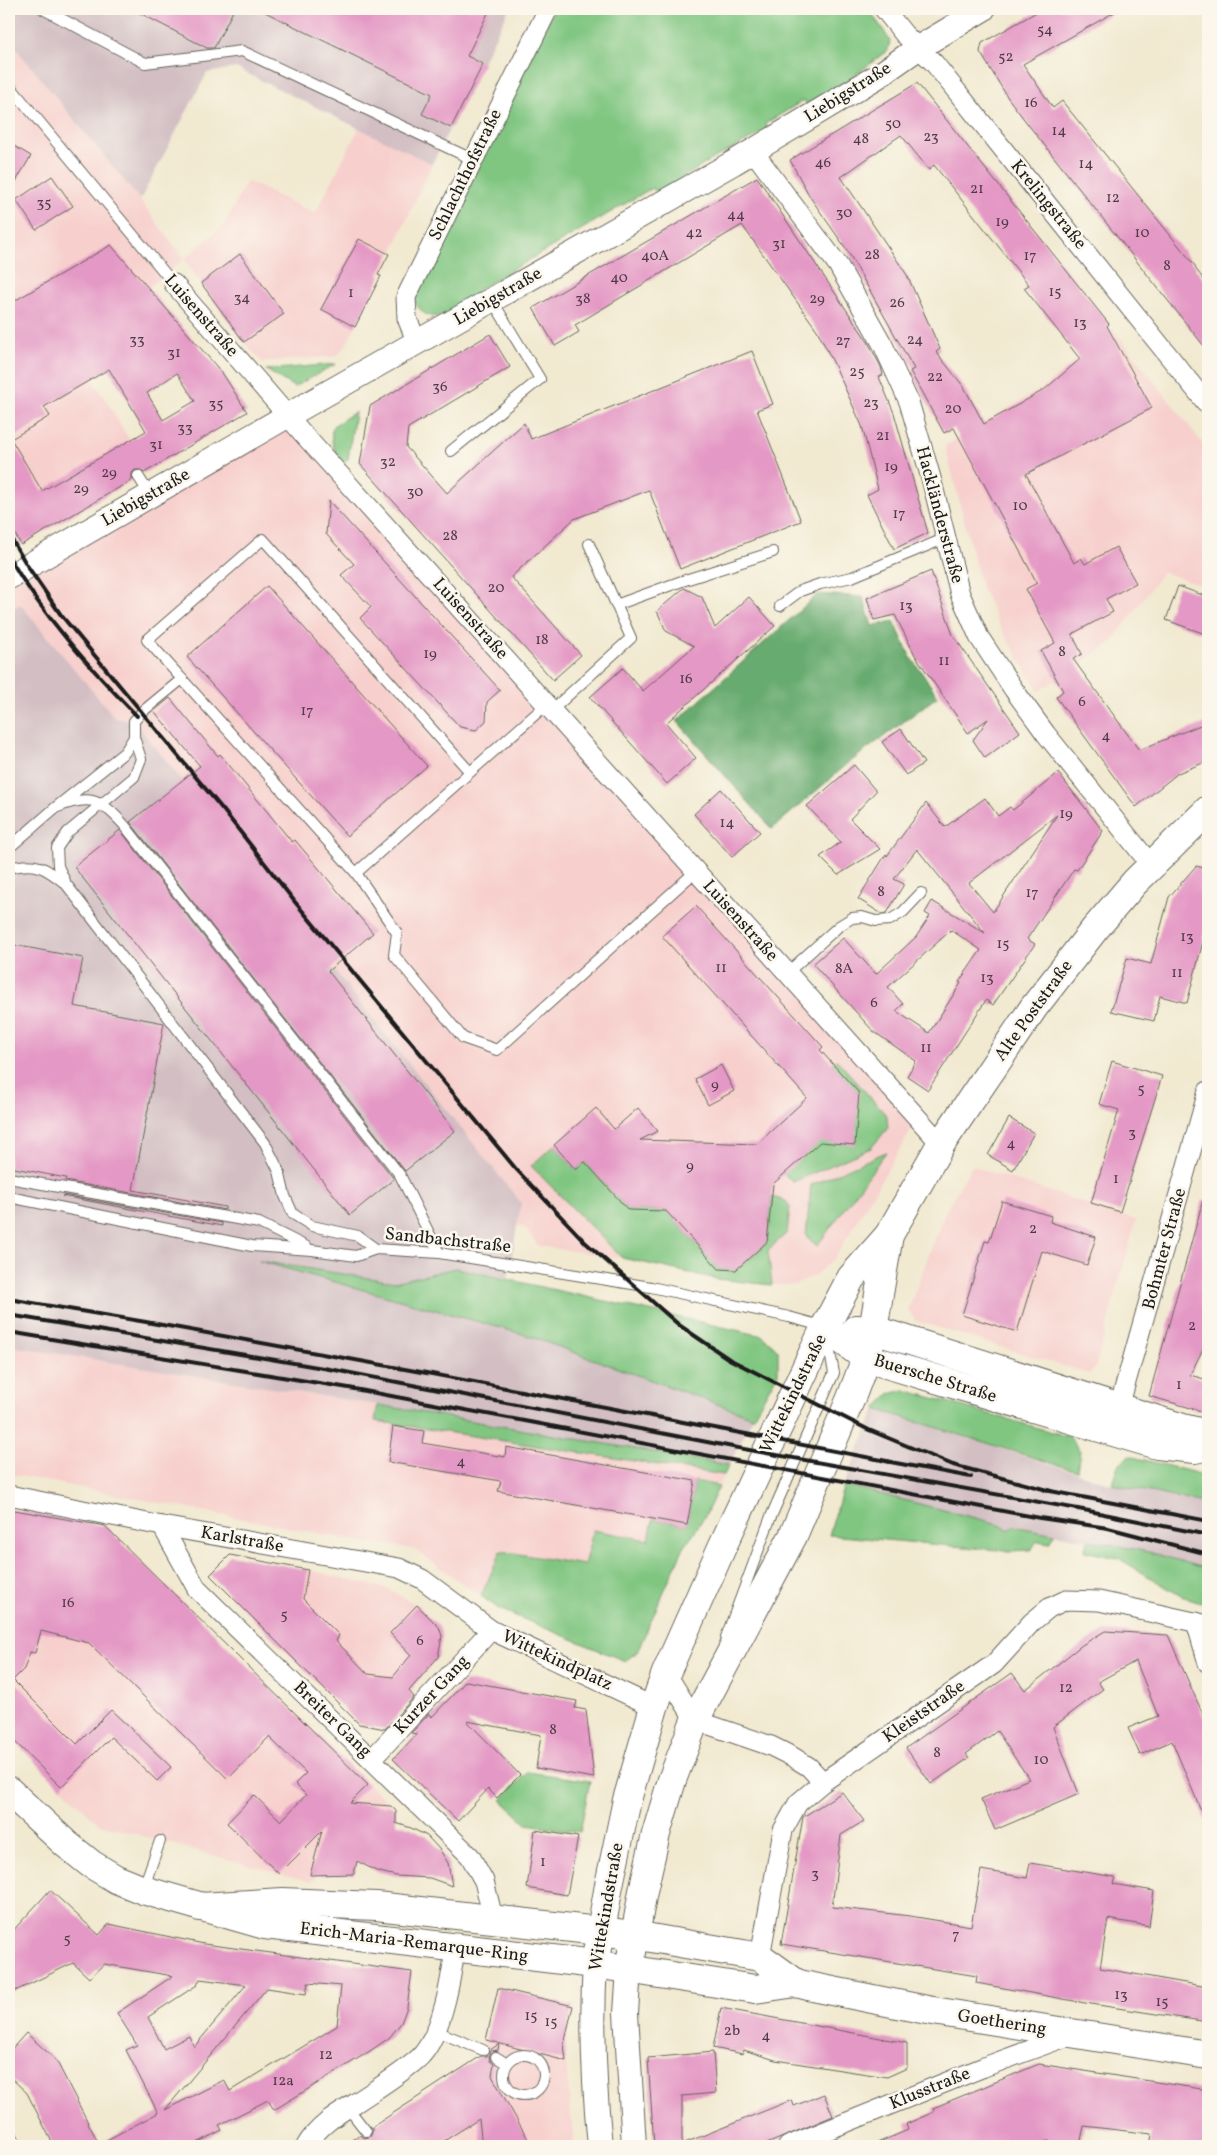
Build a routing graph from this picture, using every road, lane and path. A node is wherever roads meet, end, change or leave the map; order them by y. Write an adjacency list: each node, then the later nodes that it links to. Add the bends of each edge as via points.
1 (43, 9): 8 (lane, via 144,62 242,51)
2 (548, 9): 8 (street, Schlachthofstraße)
3 (884, 9): 5 (street, Krelingstraße)
4 (983, 9): 5 (street, Liebigstraße)
5 (918, 48): 7 (street, Liebigstraße, via 878,76); 12 (street, Krelingstraße, via 934,63)
6 (9, 85): 9 (lane, Luisenstraße)
7 (753, 151): 10 (street, Liebigstraße); 15 (street, Hackländerstraße, via 838,265 883,346 909,402)
8 (474, 160): 11 (street, Schlachthofstraße, via 406,297 408,318)
9 (174, 284): 13 (street, Luisenstraße)
10 (492, 300): 11 (street, Liebigstraße); 14 (lane, via 540,379)
11 (417, 343): 13 (street, Liebigstraße)
12 (1208, 405)
13 (288, 416): 18 (street, Liebigstraße, via 144,486); 22 (street, Luisenstraße)
14 (452, 451)
15 (946, 538): 20 (lane, via 852,577 800,592); 29 (street, Hackländerstraße, via 960,594 979,637 1046,734)
16 (589, 544): 19 (lane)
17 (773, 552): 19 (lane)
18 (9, 577)
19 (616, 605): 22 (lane, via 631,638)
20 (780, 606)
21 (182, 679): 23 (lane, via 137,716); 24 (lane, via 147,640 263,539); 32 (lane)
22 (549, 707): 24 (lane); 31 (street, Luisenstraße)
23 (134, 737): 25 (lane, via 141,759 134,777); 26 (lane, via 125,752)
24 (470, 772): 32 (lane)
25 (101, 804): 26 (lane, via 94,800 75,800); 33 (lane, via 68,832 57,848 58,866); 43 (lane, via 125,826 400,1175)
26 (55, 808): 28 (lane)
27 (1208, 810): 29 (main road, Alte Poststraße)
28 (9, 848)
29 (1151, 864): 37 (main road, Alte Poststraße, via 1034,1007)
30 (9, 868): 33 (lane, via 27,864 46,868)
31 (696, 871): 32 (lane, via 497,1050 463,1038 394,955 397,933); 35 (street, Luisenstraße)
32 (356, 873)
33 (66, 884): 41 (lane, via 265,1143 279,1171 293,1214 312,1226 358,1236)
34 (921, 894): 35 (lane, via 890,920 852,918)
35 (787, 973): 37 (street, Luisenstraße)
36 (1207, 1098): 47 (street, Bohmter Straße)
37 (940, 1144): 40 (main road, Alte Poststraße)
38 (9, 1178): 42 (lane, via 259,1223)
39 (9, 1197): 42 (lane, Sandbachstraße, via 252,1246)
40 (889, 1236): 44 (main road, Alte Poststraße, via 851,1278); 45 (main road, Alte Poststraße)
41 (376, 1249): 42 (lane, Sandbachstraße, via 356,1256); 43 (lane, Sandbachstraße)
42 (312, 1250)
43 (439, 1253): 44 (lane, Sandbachstraße, via 651,1287)
44 (825, 1327): 45 (main road, Buersche Straße); 46 (main road, Buersche Straße); 56 (main road, Wittekindstraße); 58 (lane, Wittekindstraße, via 834,1372 770,1518)
45 (873, 1330): 46 (main road); 47 (main road, Buersche Straße)
46 (866, 1358): 49 (main road, Buersche Straße, via 1157,1445 1195,1449); 58 (main road, via 793,1536)
47 (1119, 1407): 48 (main road, Buersche Straße)
48 (1208, 1434)
49 (1208, 1446)
50 (9, 1495): 51 (street, Karlstraße)
51 (162, 1526): 52 (street, Karlstraße, via 399,1568 422,1579); 59 (street, Breiter Gang, via 197,1589)
52 (464, 1610): 54 (street, Wittekindplatz)
53 (1202, 1624): 55 (street); 60 (street, Kleiststraße, via 1099,1601 1066,1600 1049,1608 1032,1622 994,1664)
54 (491, 1630): 57 (street, Wittekindplatz); 59 (street, Kurzer Gang)
55 (1208, 1663)
56 (666, 1673): 57 (main road, Wittekindstraße); 58 (street)
57 (654, 1707): 69 (main road, Wittekindstraße, via 627,1800)
58 (694, 1720): 60 (street, via 771,1746 809,1768); 67 (main road, Wittekindstraße, via 656,1834)
59 (372, 1759): 65 (street, Breiter Gang, via 470,1856 484,1881)
60 (823, 1782): 70 (street, Kleiststraße, via 798,1803 783,1830)
61 (9, 1791): 63 (main road, Erich-Maria-Remarque-Ring, via 91,1864)
62 (160, 1841): 63 (lane)
63 (143, 1890): 64 (main road, Erich-Maria-Remarque-Ring)
64 (200, 1907): 65 (main road, Erich-Maria-Remarque-Ring, via 283,1902 376,1906); 66 (main road, Erich-Maria-Remarque-Ring, via 265,1925)
65 (493, 1918): 69 (main road, Erich-Maria-Remarque-Ring)
66 (333, 1934): 68 (main road, Erich-Maria-Remarque-Ring); 69 (main road, via 368,1924)
67 (634, 1935): 69 (main road, via 609,1952); 70 (main road, Goethering); 71 (main road, Wittekindstraße)
68 (455, 1949): 69 (main road, Erich-Maria-Remarque-Ring); 73 (street)
69 (598, 1949): 71 (main road, Erich-Maria-Remarque-Ring); 85 (street, Wittekindstraße, via 592,2047)
70 (760, 1957): 72 (main road, Goethering)
71 (629, 1969): 72 (main road, Goethering, via 755,1989); 86 (street, Wittekindstraße, via 626,2013)
72 (796, 1983): 74 (main road, Goethering, via 926,2010)
73 (436, 2031): 75 (lane); 79 (street, via 421,2056)
74 (1072, 2034): 76 (main road, Goethering); 82 (street, Klusstraße, via 984,2067)
75 (483, 2050)
76 (1208, 2055)
77 (496, 2057): 78 (lane)
78 (507, 2064)
79 (348, 2108): 81 (lane); 84 (street, via 325,2123)
80 (9, 2130): 83 (lane)
81 (366, 2131)
82 (808, 2143): 87 (street, Klusstraße)
83 (17, 2146)
84 (306, 2146)
85 (600, 2146)
86 (634, 2146)
87 (788, 2146)

